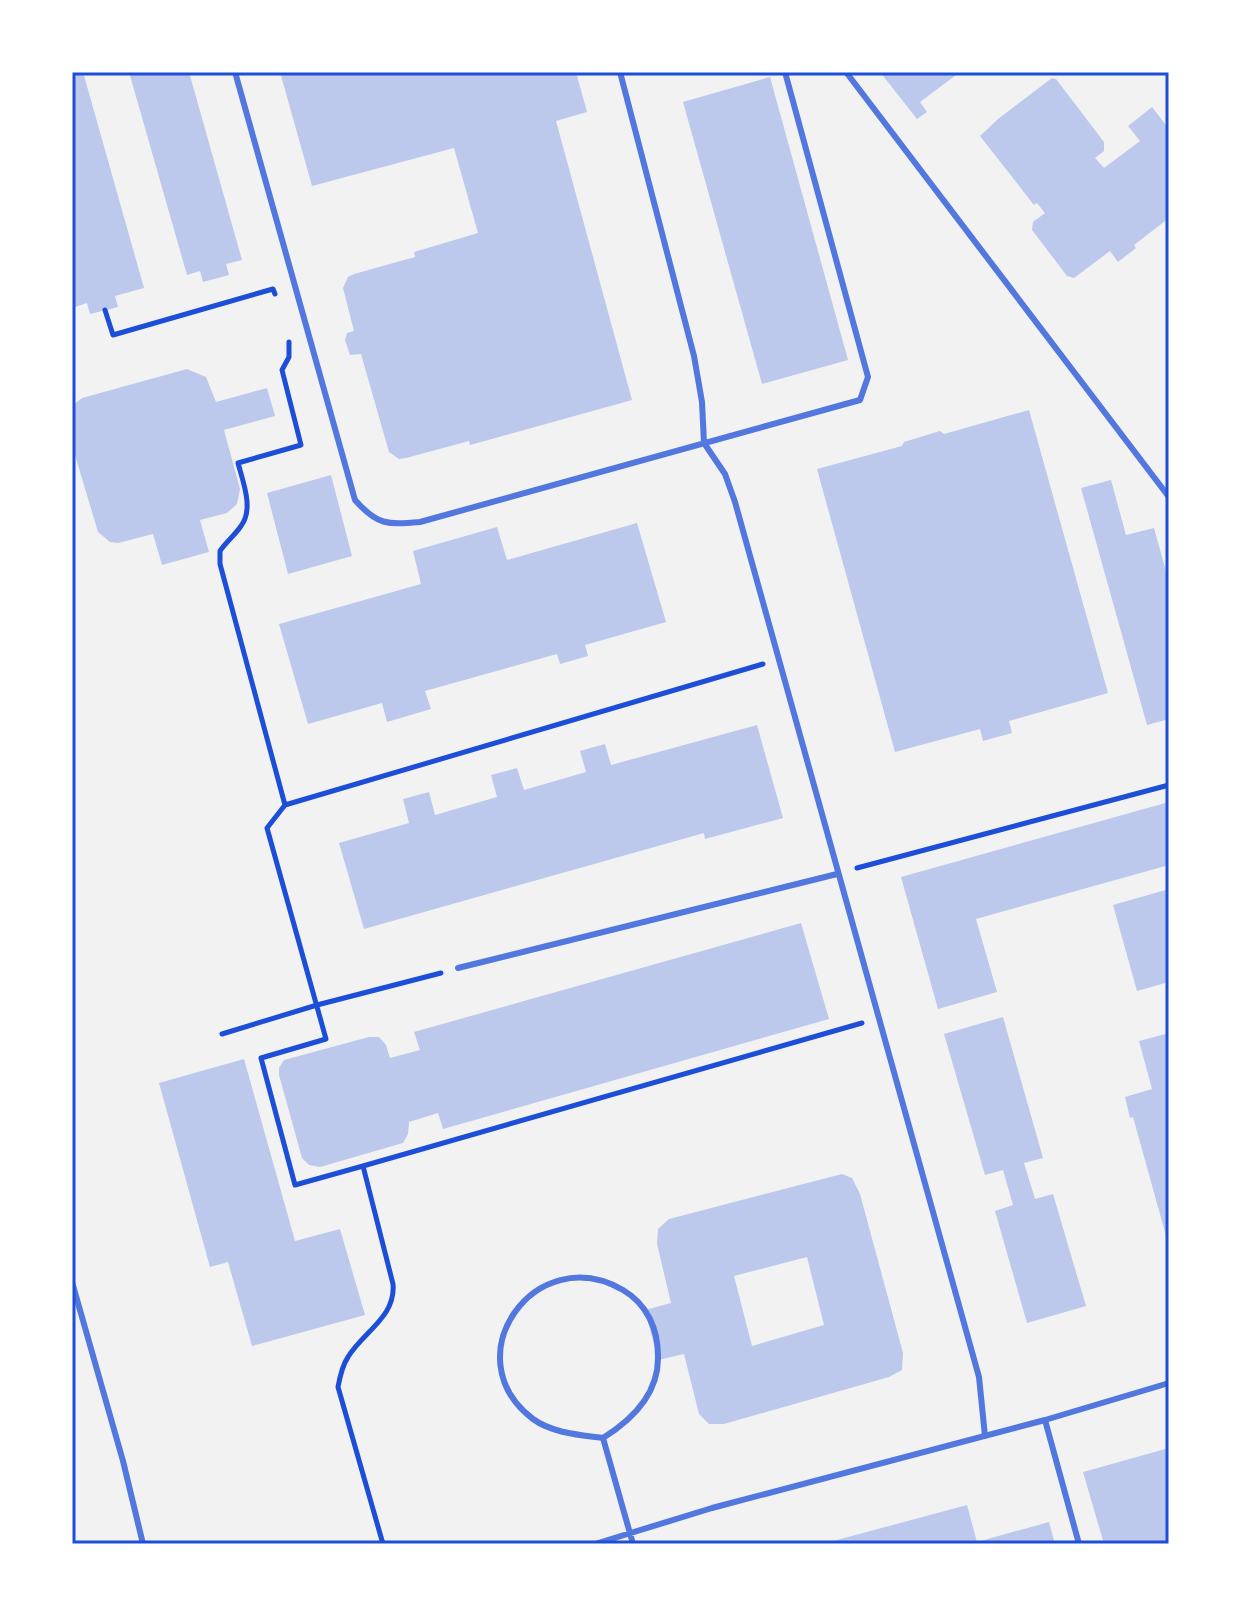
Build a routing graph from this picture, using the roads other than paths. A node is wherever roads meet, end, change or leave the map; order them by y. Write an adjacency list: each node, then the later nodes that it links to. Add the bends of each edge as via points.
1 (235, 72): 5 (lane, via 355,500 371,518 392,524 420,522)
2 (621, 72): 5 (lane, via 694,356)
3 (785, 72): 5 (lane, via 868,377 860,400)
4 (846, 72): 6 (lane)
5 (704, 443): 7 (lane, via 725,474 735,502)
6 (1169, 497)
7 (837, 874): 8 (lane); 12 (lane, via 979,1377)
8 (458, 968)
9 (72, 1282): 15 (lane)
10 (1169, 1383): 11 (lane)
11 (1045, 1420): 12 (lane); 18 (lane)
12 (985, 1436): 14 (lane)
13 (603, 1438): 13 (lane, via 534,1420 510,1395 500,1362 502,1334 513,1311 555,1280 606,1280 634,1296 656,1332 658,1360 645,1401 626,1424); 14 (lane)
14 (630, 1534): 16 (lane); 17 (lane)
15 (143, 1544)
16 (595, 1544)
17 (633, 1544)
18 (1079, 1544)

